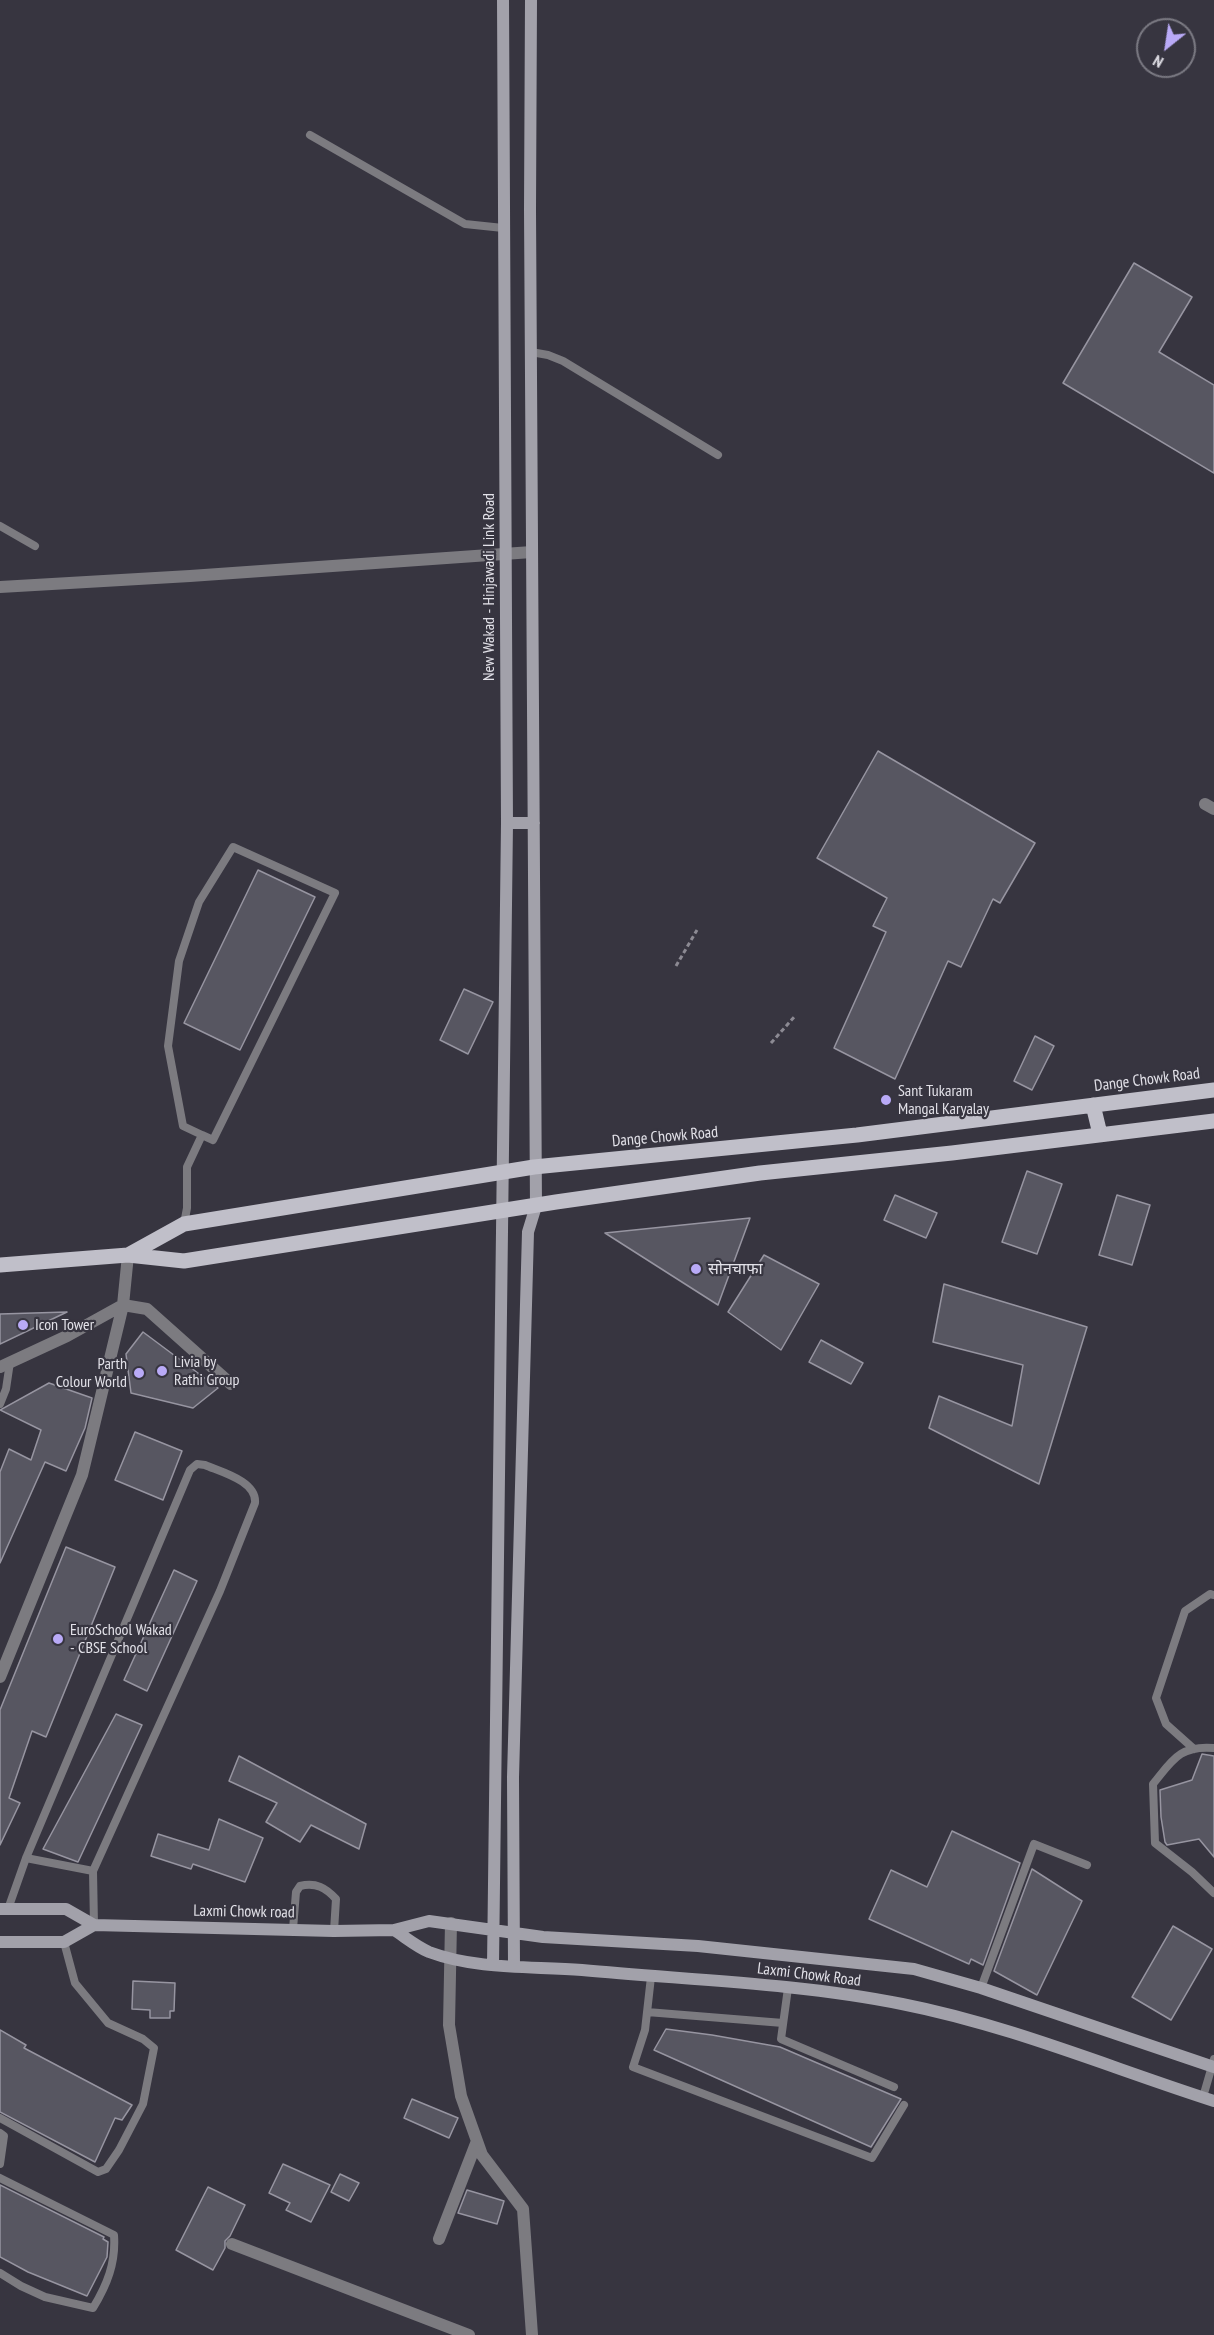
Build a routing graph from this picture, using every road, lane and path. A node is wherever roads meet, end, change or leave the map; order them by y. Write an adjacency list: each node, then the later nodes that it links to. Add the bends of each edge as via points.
1 (503, 0): 4 (main road, New Wakad - Hinjawadi Link Road)
2 (531, 0): 5 (main road)
3 (310, 135): 4 (lane, via 465,224)
4 (503, 228): 9 (main road, New Wakad - Hinjawadi Link Road)
5 (531, 352): 6 (lane, via 563,361); 10 (main road)
6 (718, 455)
7 (0, 526): 8 (lane)
8 (35, 546)
9 (505, 552): 10 (street); 11 (street); 12 (main road, New Wakad - Hinjawadi Link Road)
10 (532, 552): 13 (main road)
11 (0, 587)
12 (507, 823): 13 (main road); 24 (main road, New Wakad - Hinjawadi Link Road)
13 (534, 823): 23 (main road)
14 (697, 930): 15 (path)
15 (676, 966)
16 (796, 1015): 17 (path)
17 (771, 1043)
18 (1214, 1090): 19 (main road, Dange Chowk Road)
19 (1093, 1105): 21 (main road); 23 (main road, Dange Chowk Road, via 857,1135)
20 (1214, 1120): 21 (main road, Dange Chowk Road)
21 (1100, 1134): 25 (main road, Dange Chowk Road, via 760,1173)
22 (202, 1136): 22 (lane, via 183,1126 168,1046 179,961 199,902 233,847 335,893 213,1140); 27 (lane, via 187,1167)
23 (534, 1167): 24 (main road, Dange Chowk Road); 25 (main road)
24 (502, 1173): 26 (main road, New Wakad - Hinjawadi Link Road); 27 (main road, Dange Chowk Road)
25 (536, 1206): 26 (main road, Dange Chowk Road); 50 (main road, via 528,1232 513,1777)
26 (501, 1210): 28 (main road, Dange Chowk Road, via 184,1261); 49 (main road, New Wakad - Hinjawadi Link Road)
27 (184, 1224): 28 (main road, Dange Chowk Road)
28 (128, 1255): 29 (main road, Dange Chowk Road); 30 (street)
29 (0, 1265)
30 (123, 1305): 31 (street); 32 (street, via 147,1309); 35 (street, via 82,1475)
31 (5, 1365): 33 (lane, via 6,1389)
32 (231, 1384)
33 (0, 1404)
34 (1214, 1595): 38 (lane, via 1209,1594 1185,1611 1156,1698 1166,1724)
35 (4, 1656): 36 (street)
36 (0, 1677)
37 (1214, 1748): 38 (lane)
38 (1194, 1749): 42 (lane, via 1176,1755 1153,1784 1155,1843)
39 (26, 1858): 41 (lane); 41 (lane, via 190,1470 197,1464 205,1465 246,1484 252,1489 255,1503 220,1591); 43 (lane)
40 (1087, 1865): 58 (lane, via 1034,1844)
41 (93, 1871): 45 (lane)
42 (1214, 1893)
43 (4, 1909): 45 (main road, via 66,1909)
44 (451, 1923): 47 (main road, Laxmi Chowk road, via 429,1921); 49 (main road, Laxmi Chowk Road); 53 (street)
45 (94, 1926): 46 (main road, Laxmi Chowk road); 52 (main road, Laxmi Chowk road)
46 (294, 1929): 48 (main road, Laxmi Chowk road); 48 (lane, via 296,1892 300,1886 310,1884 328,1889 336,1899)
47 (394, 1930): 48 (main road, Laxmi Chowk road); 53 (main road, Laxmi Chowk Road, via 427,1951)
48 (334, 1931)
49 (492, 1932): 50 (main road, Laxmi Chowk Road); 54 (main road, New Wakad - Hinjawadi Link Road)
50 (513, 1934): 55 (main road); 58 (main road, Laxmi Chowk Road, via 698,1946 914,1969)
51 (0, 1942): 52 (main road, Laxmi Chowk road)
52 (64, 1942): 65 (lane, via 75,1983 108,2023 154,2048 143,2104 119,2150 106,2169 98,2172)
53 (452, 1958): 54 (main road, Laxmi Chowk Road); 67 (street, via 448,2025 461,2096)
54 (493, 1965): 55 (main road, Laxmi Chowk Road)
55 (514, 1966): 56 (main road, Laxmi Chowk Road)
56 (651, 1977): 57 (main road, Laxmi Chowk Road); 59 (lane)
57 (788, 1988): 60 (lane); 63 (main road, Laxmi Chowk Road, via 902,2004 991,2027)
58 (981, 1988): 61 (main road, Laxmi Chowk Road)
59 (647, 2012): 60 (lane); 64 (lane, via 633,2067 872,2158)
60 (783, 2023): 62 (lane, via 781,2039)
61 (1213, 2064): 63 (lane)
62 (894, 2087)
63 (1208, 2099)
64 (904, 2105)
65 (0, 2118)
66 (0, 2133): 68 (lane, via 4,2136)
67 (477, 2140): 70 (street); 74 (street, via 482,2155 523,2209)
68 (0, 2164)
69 (0, 2178): 72 (lane, via 114,2235 115,2252 109,2278 93,2308 45,2297)
70 (439, 2240)
71 (232, 2244): 73 (street)
72 (0, 2272)
73 (468, 2335)
74 (532, 2335)

